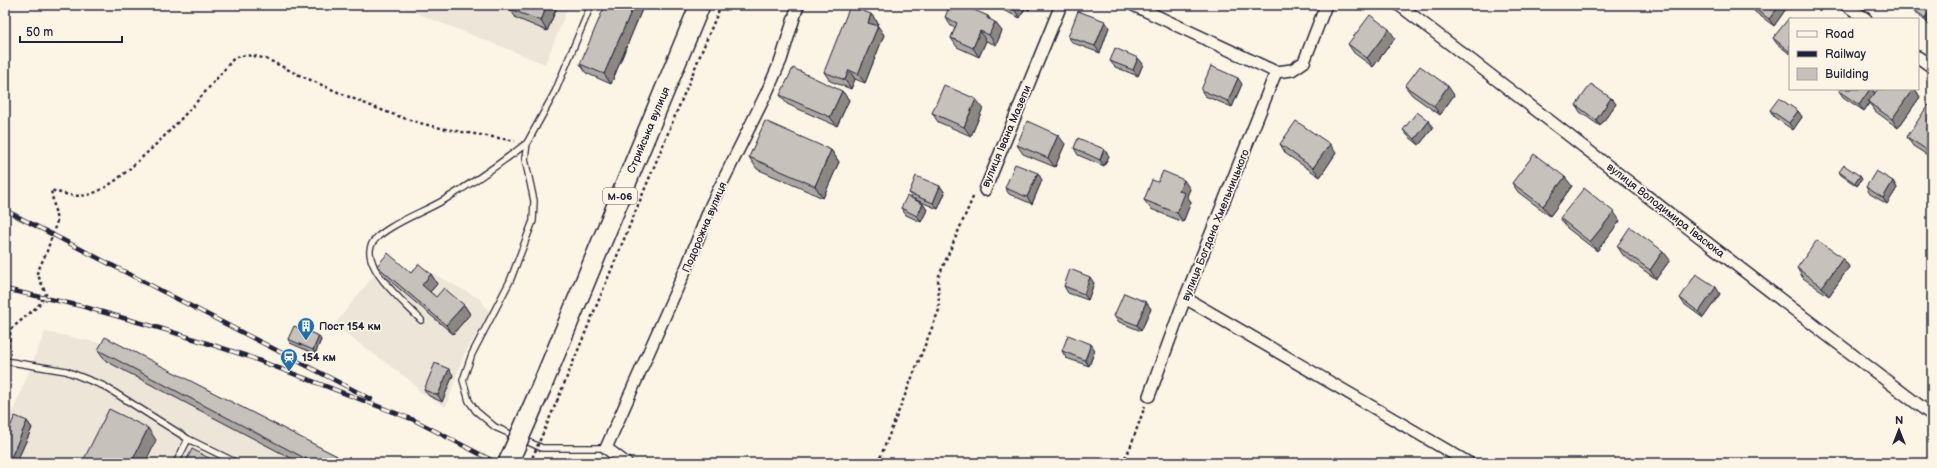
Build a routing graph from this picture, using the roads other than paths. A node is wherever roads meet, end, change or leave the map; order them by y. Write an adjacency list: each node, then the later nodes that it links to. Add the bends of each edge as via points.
1 (591, 5): 13 (lane, via 555,92)
2 (700, 5): 24 (highway, Стрийська вулиця / М-06, bridge)
3 (798, 5): 21 (street, Подорожна вулиця, via 778,67 711,205 688,264)
4 (1061, 5): 14 (street, вулиця Івана Мазепи)
5 (1133, 5): 12 (street)
6 (1326, 5): 12 (street, via 1304,62 1292,70)
7 (1400, 5): 19 (street, вулиця Володимира Івасюка)
8 (1846, 5): 9 (street)
9 (1865, 18)
10 (1919, 58): 11 (street)
11 (1932, 67)
12 (1276, 72): 15 (street, вулиця Богдана Хмельницького)
13 (527, 143): 16 (lane, via 445,200 390,228 374,240 370,248 370,258 379,275); 21 (lane, via 525,159 534,195 533,221 510,281 466,370 463,380 465,391 476,411 495,427 542,448)
14 (985, 190)
15 (1185, 298): 18 (street, вулиця Богдана Хмельницького); 26 (street)
16 (421, 320)
17 (5, 360): 20 (lane, via 66,371 104,386)
18 (1149, 396)
19 (1932, 415)
20 (188, 439): 22 (lane); 23 (lane)
21 (606, 448): 25 (street)
22 (176, 463)
23 (237, 463)
24 (508, 463)
25 (626, 463)
26 (1469, 463)

